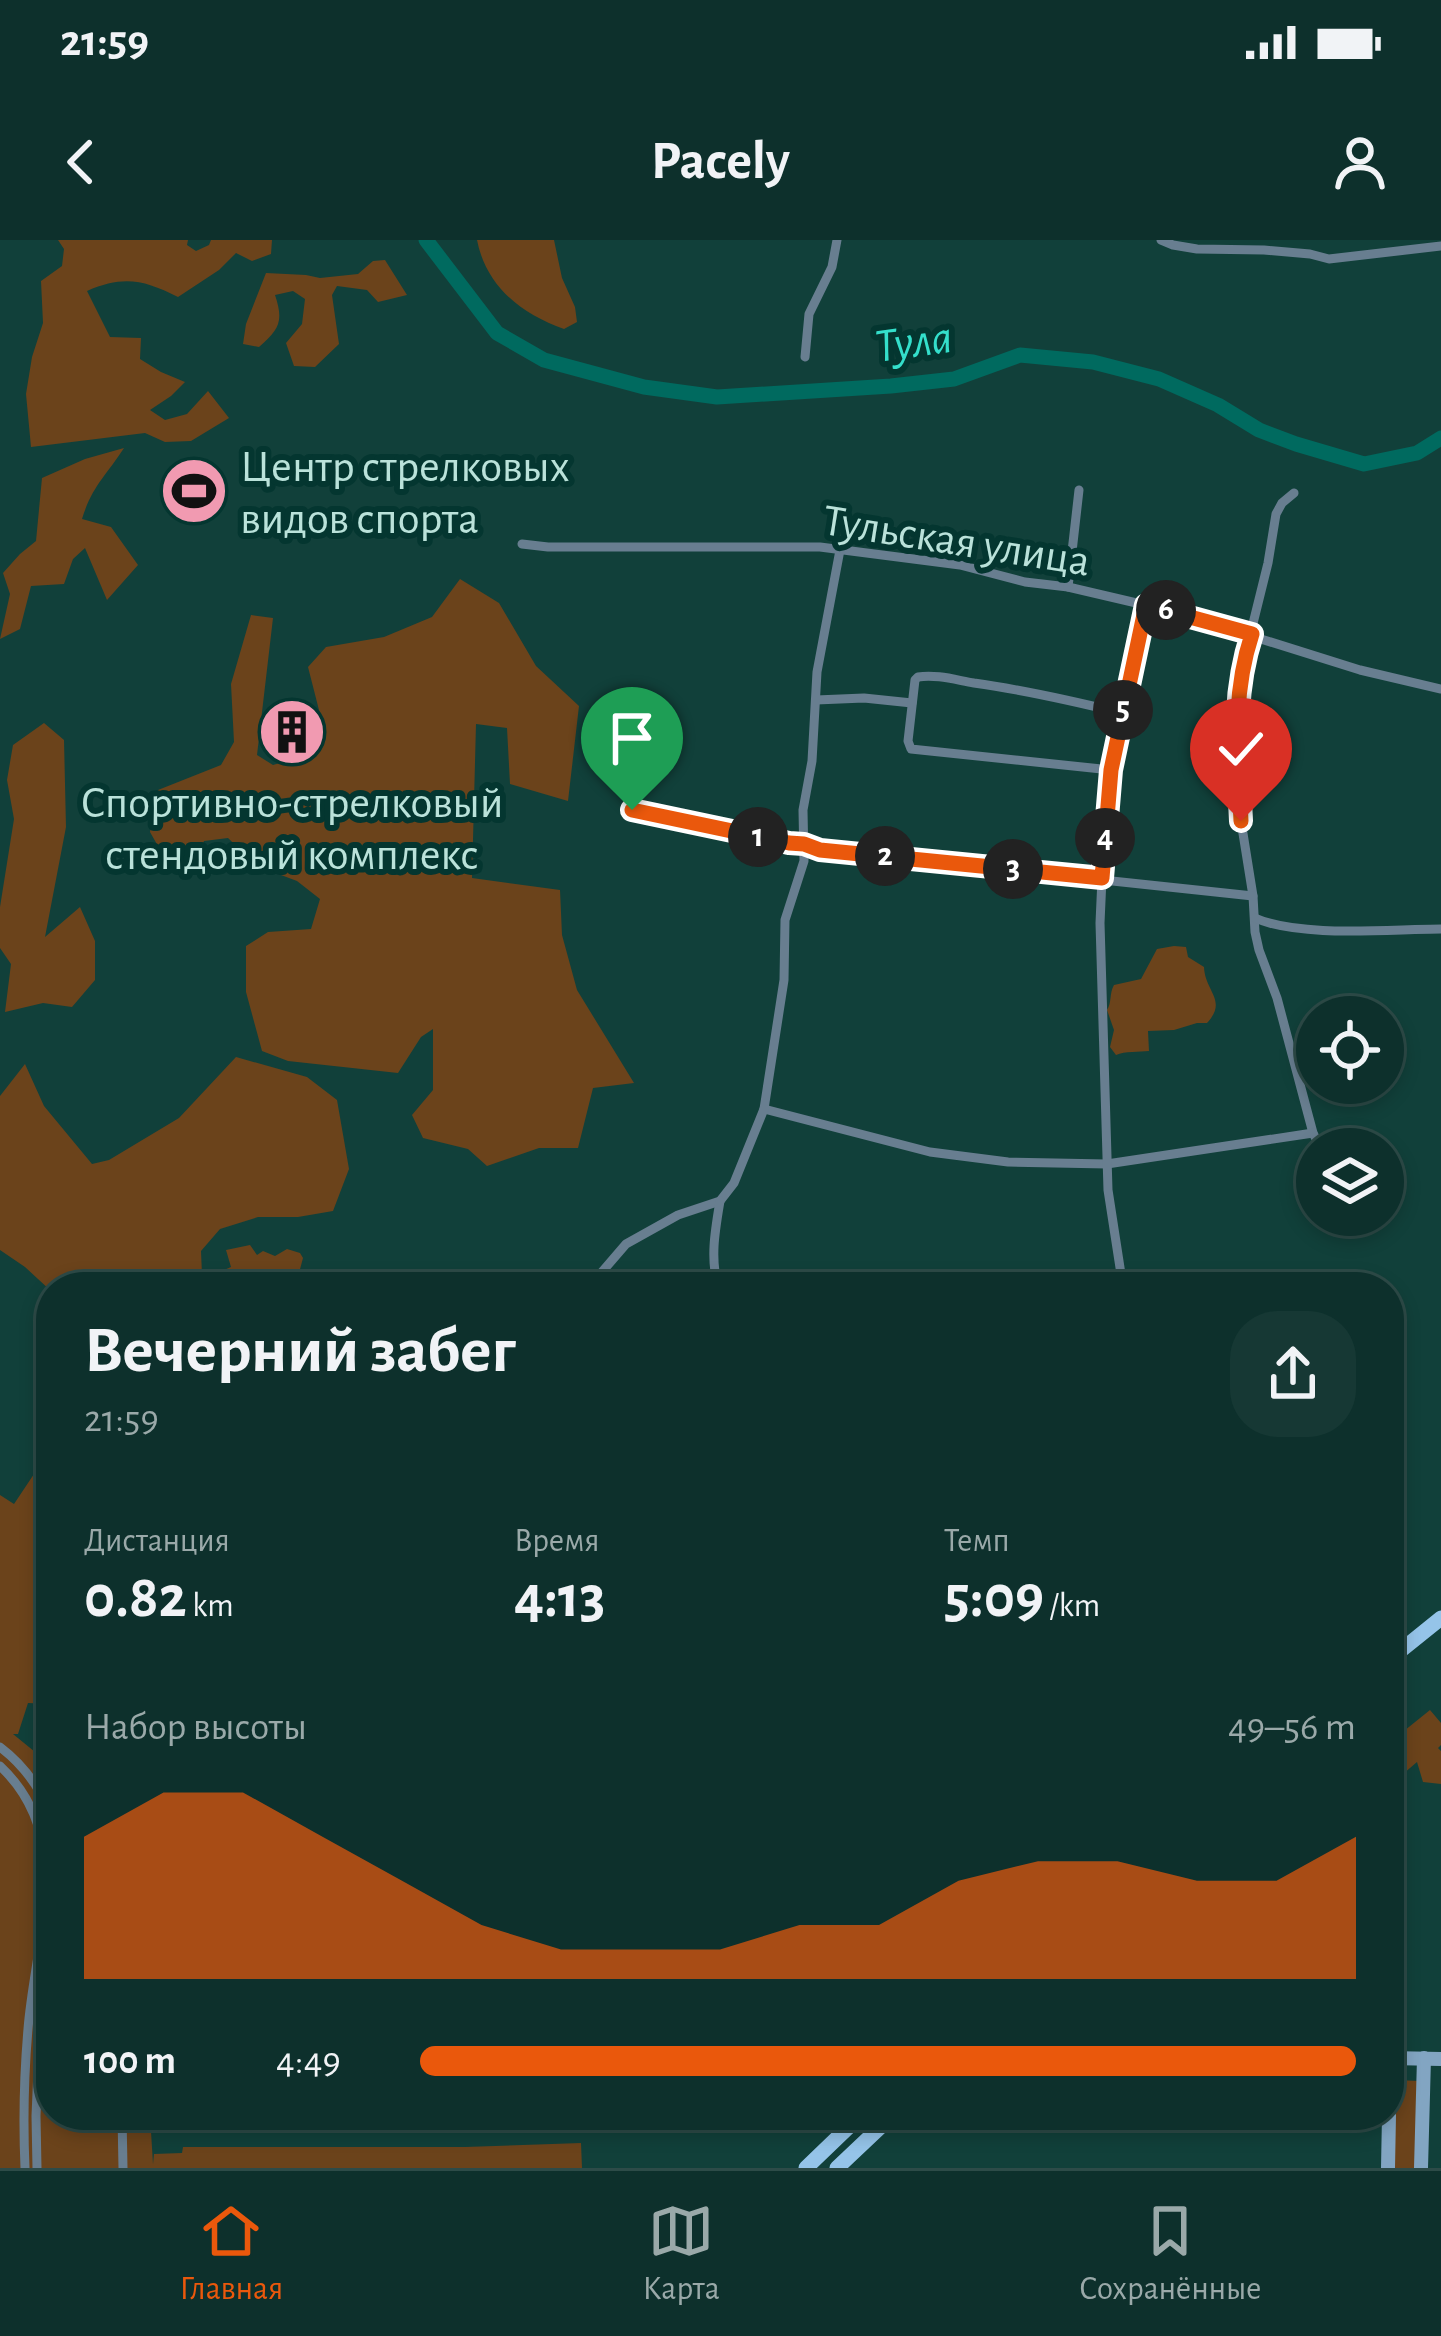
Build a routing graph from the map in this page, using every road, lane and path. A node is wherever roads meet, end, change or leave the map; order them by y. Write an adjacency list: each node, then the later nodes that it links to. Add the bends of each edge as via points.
1 (837, 240): 6 (street, via 809,314)
2 (1161, 240): 5 (street)
3 (1310, 240): 5 (street)
4 (1441, 246): 5 (street, via 1329,259)
5 (1310, 254)
6 (805, 357)
7 (1079, 490): 11 (street)
8 (1294, 493): 13 (street, via 1276,514)
9 (522, 544): 10 (street, Тульская улица)
10 (841, 550): 11 (street, Тульская улица); 15 (street)
11 (1068, 587): 12 (street, Тульская улица)
12 (1146, 605): 13 (street, Тульская улица); 17 (street)
13 (1252, 634): 14 (street, Тульская улица); 22 (street, via 1236,714)
14 (1441, 689)
15 (816, 700): 16 (street); 20 (street)
16 (912, 703): 17 (street, via 915,680 929,676); 18 (street, via 911,748)
17 (1122, 713): 18 (street)
18 (1111, 770): 21 (street)
19 (632, 810): 20 (street)
20 (804, 844): 21 (street); 25 (street, via 785,920)
21 (1102, 878): 22 (street); 28 (street)
22 (1252, 896): 23 (street)
23 (1255, 917): 24 (street, via 1306,929); 26 (street)
24 (1441, 929)
25 (764, 1109): 28 (street, via 930,1152); 29 (street)
26 (1312, 1128)
27 (1296, 1136): 28 (street)
28 (1107, 1164): 32 (street)
29 (720, 1201): 30 (street, via 650,1229); 31 (street)
30 (606, 1272)
31 (715, 1272)
32 (1121, 1272)
33 (1441, 1618): 34 (main road)
34 (1404, 1648)
35 (0, 1747): 37 (street)
36 (0, 1766): 38 (street)
37 (36, 1784)
38 (36, 1817)
39 (36, 1967): 40 (street)
40 (34, 1978): 49 (street)
41 (1404, 2057): 42 (street)
42 (1424, 2058): 43 (street); 55 (street)
43 (1441, 2059)
44 (36, 2130): 50 (street)
45 (122, 2130): 51 (street)
46 (845, 2130): 52 (main road)
47 (877, 2130): 53 (main road)
48 (1389, 2130): 54 (street)
49 (25, 2168)
50 (37, 2168)
51 (123, 2168)
52 (806, 2168)
53 (837, 2168)
54 (1388, 2168)
55 (1421, 2168)

